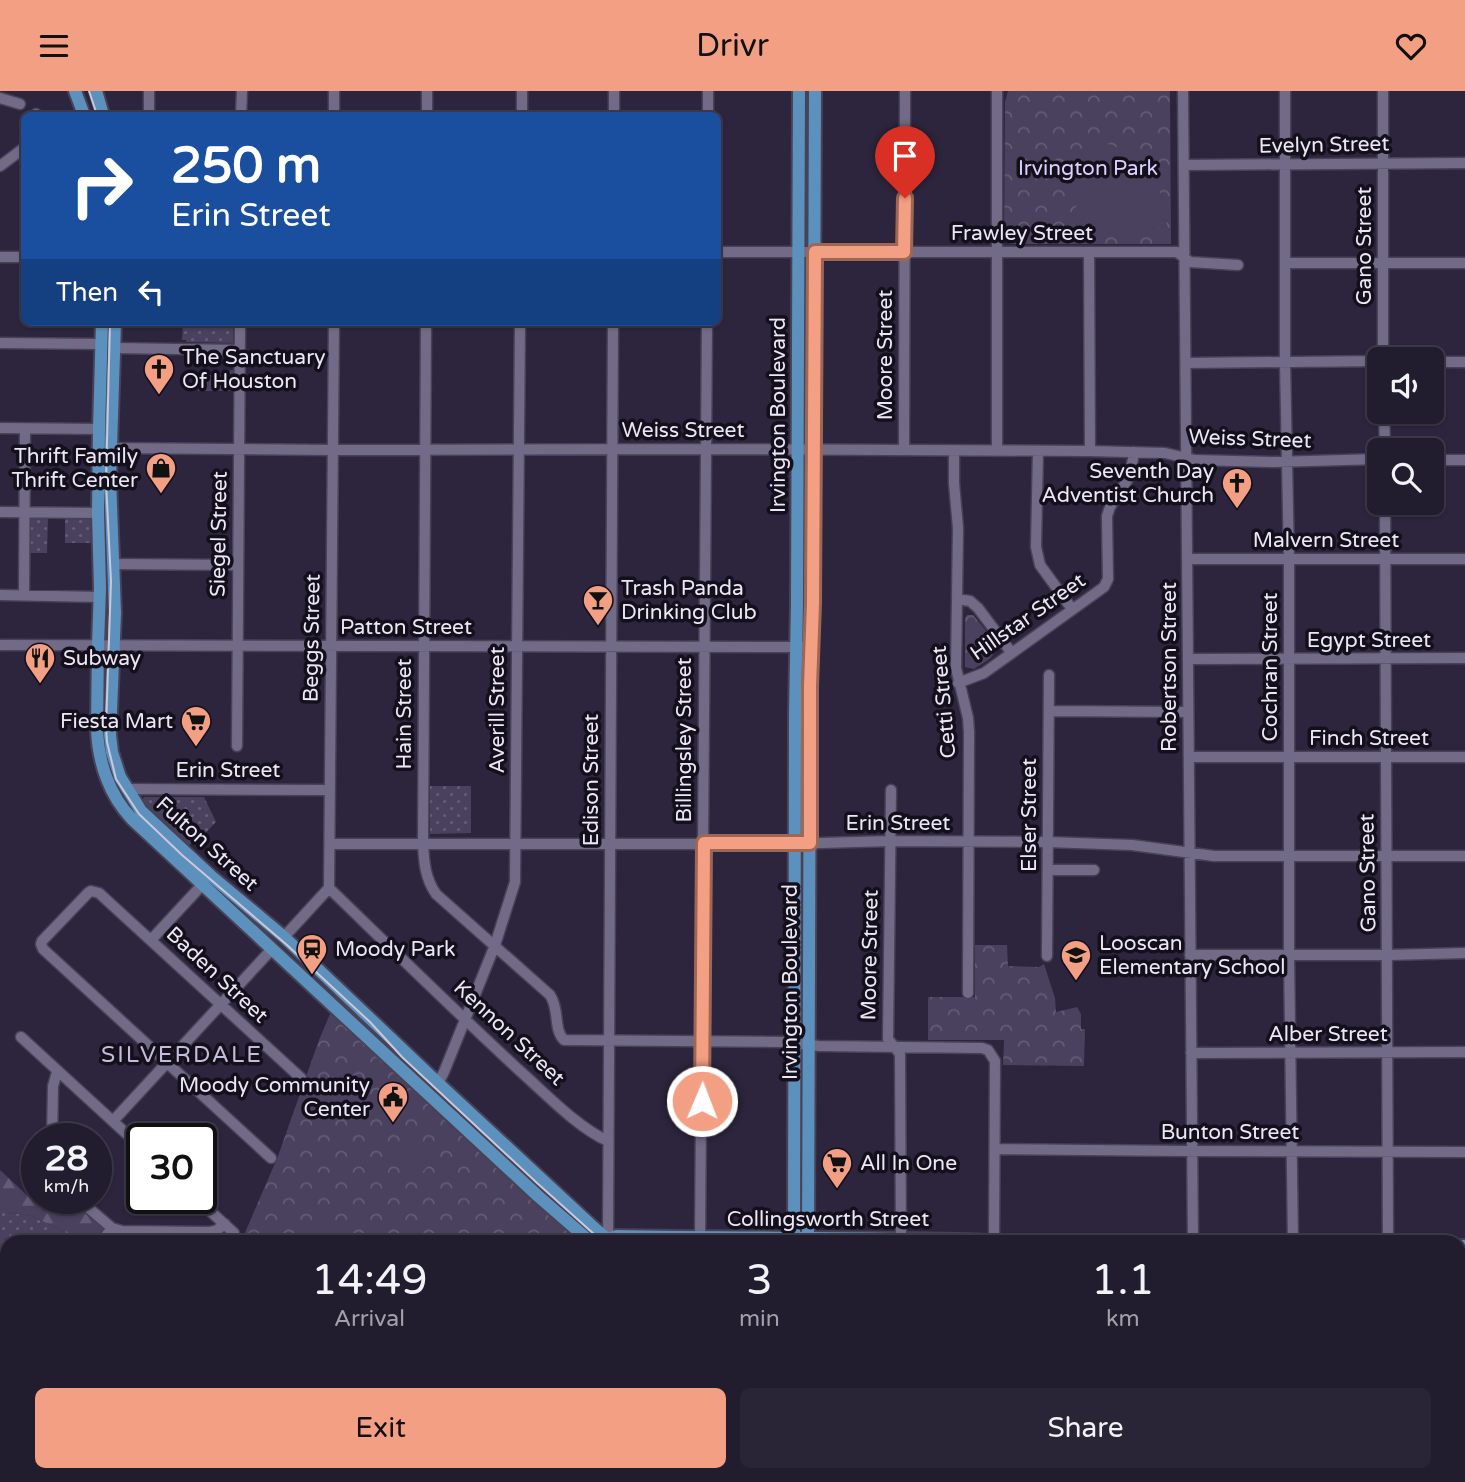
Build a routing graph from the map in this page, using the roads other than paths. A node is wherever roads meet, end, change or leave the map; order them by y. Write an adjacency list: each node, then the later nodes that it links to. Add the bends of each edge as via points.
1 (75, 91): 19 (main road)
2 (96, 91): 20 (main road)
3 (149, 91): 21 (street)
4 (242, 91): 22 (street)
5 (334, 91): 23 (street)
6 (427, 91): 24 (street)
7 (522, 91): 25 (street)
8 (614, 91): 26 (street)
9 (708, 91): 27 (street)
10 (799, 91): 29 (main road, Irvington Boulevard)
11 (815, 91): 30 (main road, Irvington Boulevard)
12 (905, 91): 39 (street, Moore Street)
13 (997, 91): 40 (street)
14 (1183, 91): 33 (street, Robertson Street)
15 (1285, 91): 35 (street, Cochran Street)
16 (1383, 91): 32 (street, Gano Street)
17 (0, 98): 18 (street)
18 (20, 104)
19 (83, 112)
20 (102, 112)
21 (149, 112)
22 (242, 112)
23 (334, 112)
24 (427, 112)
25 (522, 112)
26 (614, 112)
27 (708, 112)
28 (21, 150): 34 (street)
29 (799, 151): 30 (main road); 37 (main road, Irvington Boulevard)
30 (816, 151): 38 (main road, Irvington Boulevard)
31 (1465, 163): 32 (street, Evelyn Street)
32 (1383, 164): 35 (street, Evelyn Street); 46 (street, Gano Street)
33 (1184, 165): 35 (street, Evelyn Street); 44 (street, Robertson Street)
34 (0, 166)
35 (1286, 166): 45 (street, Cochran Street)
36 (721, 252): 37 (street, Frawley Street)
37 (798, 252): 38 (street, Frawley Street); 61 (main road, Irvington Boulevard)
38 (815, 252): 39 (street, Frawley Street); 62 (main road, Irvington Boulevard)
39 (904, 252): 40 (street, Frawley Street); 78 (street, Moore Street)
40 (996, 252): 41 (street, Frawley Street); 82 (street)
41 (1089, 253): 44 (street, Frawley Street, via 1177,252); 84 (street)
42 (0, 257): 43 (street)
43 (21, 257)
44 (1184, 257): 48 (street, Frawley Street, via 1190,262); 67 (street, Robertson Street)
45 (1286, 263): 46 (street); 64 (street, Cochran Street)
46 (1384, 263): 47 (street); 59 (street, Gano Street)
47 (1465, 263)
48 (1238, 265)
49 (103, 326): 58 (main road, Fulton Street)
50 (114, 326): 58 (main road, Fulton Street)
51 (240, 326): 60 (street, Siegel Street)
52 (334, 326): 75 (street, Beggs Street)
53 (426, 326): 76 (street, Hain Street)
54 (520, 326): 77 (street, Averill Street)
55 (613, 326): 73 (street, Edison Street)
56 (707, 326): 74 (street, Billingsley Street)
57 (0, 343): 58 (street)
58 (108, 346): 60 (street); 70 (main road, Fulton Street); 71 (main road, Fulton Street)
59 (1381, 347)
60 (240, 350): 72 (street, Siegel Street)
61 (797, 352): 62 (main road); 79 (main road, Irvington Boulevard)
62 (815, 353): 80 (main road, Irvington Boulevard)
63 (1367, 360): 64 (street)
64 (1285, 362): 67 (street); 90 (street, Cochran Street)
65 (1444, 362): 66 (street)
66 (1465, 362)
67 (1186, 363): 86 (street, Robertson Street)
68 (0, 428): 69 (street)
69 (25, 429): 70 (street); 92 (street)
70 (99, 429): 93 (main road, Fulton Street)
71 (112, 448): 72 (street, Weiss Street); 101 (main road, Fulton Street)
72 (239, 449): 75 (street, Weiss Street); 102 (street, Siegel Street)
73 (612, 449): 74 (street, Weiss Street); 77 (street, Weiss Street); 114 (street, Edison Street)
74 (706, 449): 79 (street, Weiss Street); 116 (street, Billingsley Street)
75 (334, 450): 76 (street, Weiss Street); 112 (street, Beggs Street)
76 (425, 450): 77 (street, Weiss Street); 113 (street, Hain Street)
77 (518, 450): 115 (street, Averill Street)
78 (904, 450): 80 (street, Weiss Street); 81 (street, Weiss Street)
79 (797, 451): 80 (street, Weiss Street); 95 (main road, Irvington Boulevard)
80 (814, 451): 96 (main road, Irvington Boulevard)
81 (954, 451): 82 (street, Weiss Street); 106 (street, Cetti Street)
82 (997, 451): 83 (street, Weiss Street)
83 (1038, 451): 84 (street, Weiss Street); 107 (street, via 1035,547 1040,565)
84 (1090, 451): 85 (street, Weiss Street)
85 (1134, 452): 86 (street, Weiss Street); 107 (street, Hillstar Street, via 1130,476 1107,516 1108,579 1104,587)
86 (1186, 458): 90 (street, Weiss Street); 97 (street, Robertson Street)
87 (1367, 460): 90 (street, Weiss Street)
88 (1444, 460): 89 (street)
89 (1465, 460)
90 (1287, 461): 100 (street, Cochran Street)
91 (0, 512): 92 (street)
92 (23, 512): 93 (street); 104 (street)
93 (98, 513): 105 (main road, Fulton Street)
94 (1385, 515): 98 (street, Gano Street)
95 (797, 541): 96 (main road); 117 (main road, Irvington Boulevard)
96 (814, 541): 118 (main road, Irvington Boulevard)
97 (1188, 559): 100 (street, Malvern Street); 121 (street, Robertson Street)
98 (1386, 559): 99 (street, Malvern Street); 100 (street, Malvern Street); 123 (street, Gano Street)
99 (1465, 559)
100 (1289, 560): 122 (street, Cochran Street)
101 (114, 564): 102 (street); 110 (main road, Fulton Street)
102 (238, 565): 111 (street, Siegel Street)
103 (0, 595): 104 (street)
104 (24, 595): 105 (street)
105 (100, 597): 109 (main road, Fulton Street)
106 (957, 599): 119 (street, via 978,608); 125 (street, Cetti Street)
107 (1072, 609): 119 (street, Hillstar Street)
108 (0, 645): 109 (street, Patton Street)
109 (98, 645): 110 (street, Patton Street); 154 (main road, Fulton Street, via 98,741 108,782 124,810)
110 (114, 645): 111 (street, Patton Street); 135 (main road, Fulton Street, via 110,735)
111 (237, 645): 112 (street, Patton Street); 130 (street, Siegel Street)
112 (331, 645): 113 (street, Patton Street); 136 (street, Beggs Street)
113 (424, 646): 115 (street, Patton Street); 146 (street, Hain Street)
114 (611, 646): 115 (street, Patton Street); 116 (street, Patton Street); 147 (street, Edison Street)
115 (516, 647): 142 (street, Averill Street)
116 (704, 647): 117 (street, Patton Street); 143 (street, Billingsley Street)
117 (795, 647): 118 (street, Patton Street); 128 (main road, Irvington Boulevard)
118 (811, 647): 129 (main road, Irvington Boulevard)
119 (1011, 652): 125 (street, Hillstar Street, via 984,673)
120 (1465, 658): 123 (street, Egypt Street)
121 (1189, 659): 122 (street, Egypt Street); 127 (street, Robertson Street)
122 (1289, 659): 123 (street, Egypt Street); 134 (street, Cochran Street)
123 (1386, 659): 132 (street, Gano Street)
124 (1049, 675): 126 (street, Elser Street)
125 (958, 683): 139 (street, Cetti Street, via 968,718)
126 (1049, 711): 127 (street); 140 (street, Elser Street)
127 (1188, 712): 131 (street, Robertson Street)
128 (795, 715): 129 (main road); 144 (main road, Irvington Boulevard)
129 (810, 715): 145 (main road, Irvington Boulevard)
130 (237, 746)
131 (1189, 757): 134 (street, Finch Street); 148 (street, Robertson Street)
132 (1386, 757): 133 (street, Finch Street); 134 (street, Finch Street); 150 (street, Gano Street)
133 (1465, 757)
134 (1290, 758): 149 (street, Cochran Street)
135 (126, 789): 136 (street, Erin Street); 156 (main road, Fulton Street, via 141,811 211,877)
136 (329, 790): 141 (street, Beggs Street)
137 (891, 790): 138 (street, Moore Street)
138 (890, 841): 139 (street, Erin Street); 145 (street, Erin Street); 175 (street, Moore Street, via 888,1039)
139 (970, 841): 140 (street, Erin Street); 167 (street, Cetti Street)
140 (1048, 842): 148 (street, Erin Street, via 1132,845); 152 (street, Elser Street)
141 (330, 843): 146 (street, Erin Street); 155 (street, Beggs Street)
142 (516, 843): 146 (street, Erin Street); 147 (street, Erin Street); 160 (street, Averill Street, via 515,882)
143 (704, 843): 144 (street, Erin Street); 147 (street, Erin Street); 171 (street, Billingsley Street)
144 (794, 843): 145 (street, Erin Street); 158 (main road, Irvington Boulevard)
145 (810, 843): 159 (main road, Irvington Boulevard)
146 (423, 844): 160 (street, Hain Street, via 426,874 436,894)
147 (610, 844): 172 (street, Edison Street)
148 (1189, 853): 149 (street, Erin Street); 163 (street, Robertson Street)
149 (1289, 856): 150 (street, Erin Street); 164 (street, Cochran Street)
150 (1387, 856): 151 (street, Erin Street); 165 (street, Gano Street)
151 (1465, 856)
152 (1048, 870): 153 (street); 166 (street, Elser Street)
153 (1094, 870)
154 (202, 885): 157 (street); 161 (main road, Fulton Street)
155 (329, 888): 156 (street); 169 (street, Kennon Street)
156 (284, 937): 183 (main road, Fulton Street)
157 (151, 940): 168 (street, Baden Street); 180 (street, Baden Street, via 95,891 41,944)
158 (794, 943): 159 (main road); 173 (main road, Irvington Boulevard)
159 (809, 943): 174 (main road, Irvington Boulevard)
160 (495, 945): 169 (street, Averill Street); 172 (street, Hain Street, via 550,995 561,1038)
161 (272, 949): 168 (street); 202 (main road, Fulton Street)
162 (1465, 953): 165 (street)
163 (1191, 954): 164 (street); 178 (street, Robertson Street)
164 (1289, 955): 165 (street); 179 (street, Cochran Street)
165 (1388, 955): 176 (street, Gano Street)
166 (1047, 956)
167 (968, 993)
168 (221, 1005): 180 (street); 182 (street, Baden Street)
169 (465, 1020): 183 (street, Averill Street); 187 (street, Kennon Street, via 569,1114)
170 (21, 1037): 181 (street)
171 (703, 1041): 172 (street); 173 (street); 205 (street, Billingsley Street)
172 (610, 1042): 187 (street, Edison Street)
173 (793, 1043): 174 (street); 194 (main road, Irvington Boulevard)
174 (808, 1045): 175 (street); 195 (main road, Irvington Boulevard)
175 (895, 1047): 188 (street, via 988,1050 995,1061); 208 (street, Moore Street, via 900,1054)
176 (1388, 1052): 177 (street, Alber Street); 179 (street, Alber Street); 189 (street, Gano Street)
177 (1465, 1052)
178 (1191, 1053): 179 (street, Alber Street); 190 (street, Robertson Street)
179 (1290, 1053): 191 (street, Cochran Street)
180 (167, 1064): 184 (street); 193 (street)
181 (57, 1072): 184 (street); 185 (street)
182 (301, 1078)
183 (438, 1083): 203 (main road, Fulton Street)
184 (113, 1121): 186 (street)
185 (52, 1123)
186 (126, 1133)
187 (608, 1141): 204 (street, Edison Street)
188 (995, 1149): 190 (street, Bunton Street); 209 (street)
189 (1389, 1150): 191 (street, Bunton Street); 192 (street, Bunton Street); 212 (street, Gano Street)
190 (1192, 1151): 191 (street, Bunton Street); 210 (street, Robertson Street)
191 (1293, 1151): 211 (street, Cochran Street)
192 (1465, 1151)
193 (271, 1157)
194 (793, 1159): 195 (main road); 206 (main road, Irvington Boulevard)
195 (808, 1159): 207 (main road, Irvington Boulevard)
196 (96, 1214): 199 (street)
197 (214, 1214): 198 (street)
198 (225, 1224): 199 (street, via 202,1232); 200 (street)
199 (112, 1228): 201 (street)
200 (234, 1233)
201 (106, 1235)
202 (583, 1235)
203 (602, 1235)
204 (608, 1235)
205 (700, 1235)
206 (794, 1235)
207 (808, 1235)
208 (901, 1235)
209 (994, 1235)
210 (1193, 1235)
211 (1293, 1235)
212 (1388, 1235)

